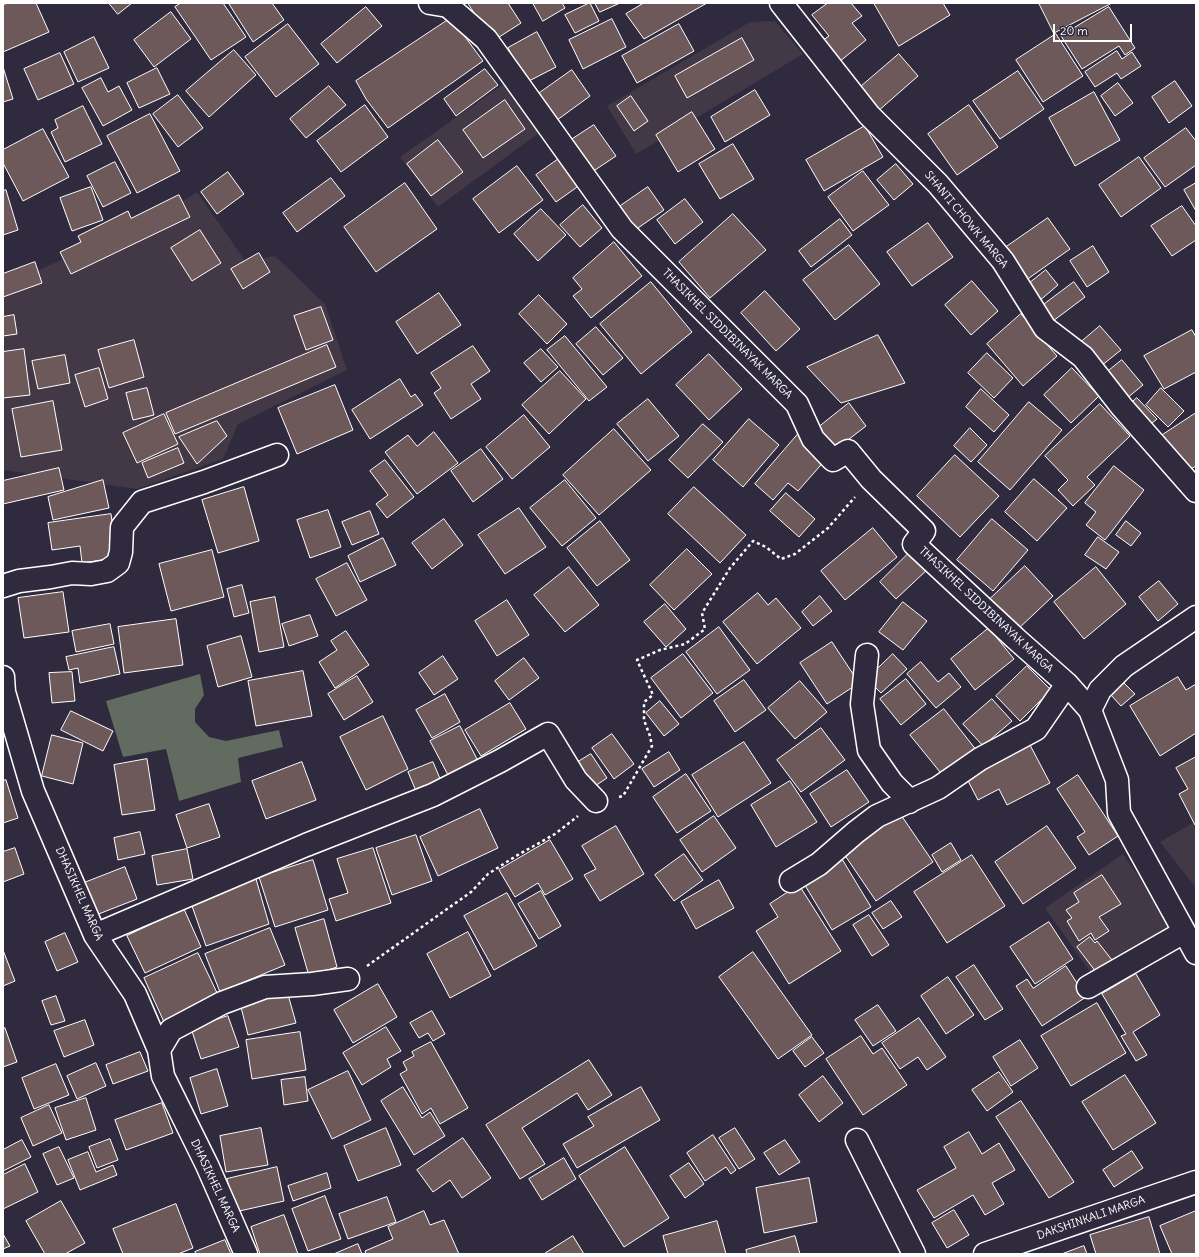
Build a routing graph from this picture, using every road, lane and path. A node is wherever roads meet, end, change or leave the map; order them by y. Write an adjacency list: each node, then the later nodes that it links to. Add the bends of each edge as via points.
1 (430, 3): 4 (street, THASIKHEL SIDDIBINAYAK MARGA, via 448,6 486,39 622,229 797,404 813,439 834,460 848,452)
2 (781, 3): 5 (street, SHANTI CHOWK MARGA, via 869,115 938,184 1003,261 1045,328 1083,357 1122,407)
3 (277, 455): 6 (street, via 142,502 122,527 118,563 107,571 19,581)
4 (871, 479): 10 (street, THASIKHEL SIDDIBINAYAK MARGA, via 924,532 914,544); 12 (path, via 828,528 795,554 781,559 754,541 730,568 702,612 705,630 685,644 660,650 637,660 653,695 644,702 644,720 652,746 623,796)
5 (1196, 491)
6 (3, 586)
7 (1196, 617): 11 (street, via 1124,666 1100,690)
8 (867, 655): 13 (street, via 862,704 869,750)
9 (3, 677): 16 (street, DHASIKHEL MARGA, via 4,692 33,791)
10 (1067, 684): 11 (street, THASIKHEL SIDDIBINAYAK MARGA); 13 (street, via 1036,729 980,760 938,788)
11 (1090, 710): 15 (street, THASIKHEL SIDDIBINAYAK MARGA, via 1117,780 1119,813)
12 (596, 801): 16 (street, via 576,780 548,734 433,795 306,845); 18 (path, via 555,834 488,874 471,892)
13 (909, 802): 14 (street, via 877,816 819,864)
14 (791, 881)
15 (1184, 932): 17 (street, THASIKHEL SIDDIBINAYAK MARGA); 19 (street)
16 (95, 935): 20 (street, DHASIKHEL MARGA, via 134,994)
17 (1196, 953)
18 (348, 979): 20 (street, via 265,987 222,1003 171,1030)
19 (1088, 987)
20 (159, 1050): 23 (street, DHASIKHEL MARGA, via 163,1076 207,1165)
21 (857, 1140): 24 (street)
22 (1196, 1182): 25 (street, DAKSHINKALI MARGA)
23 (246, 1254)
24 (914, 1254)
25 (985, 1254)

